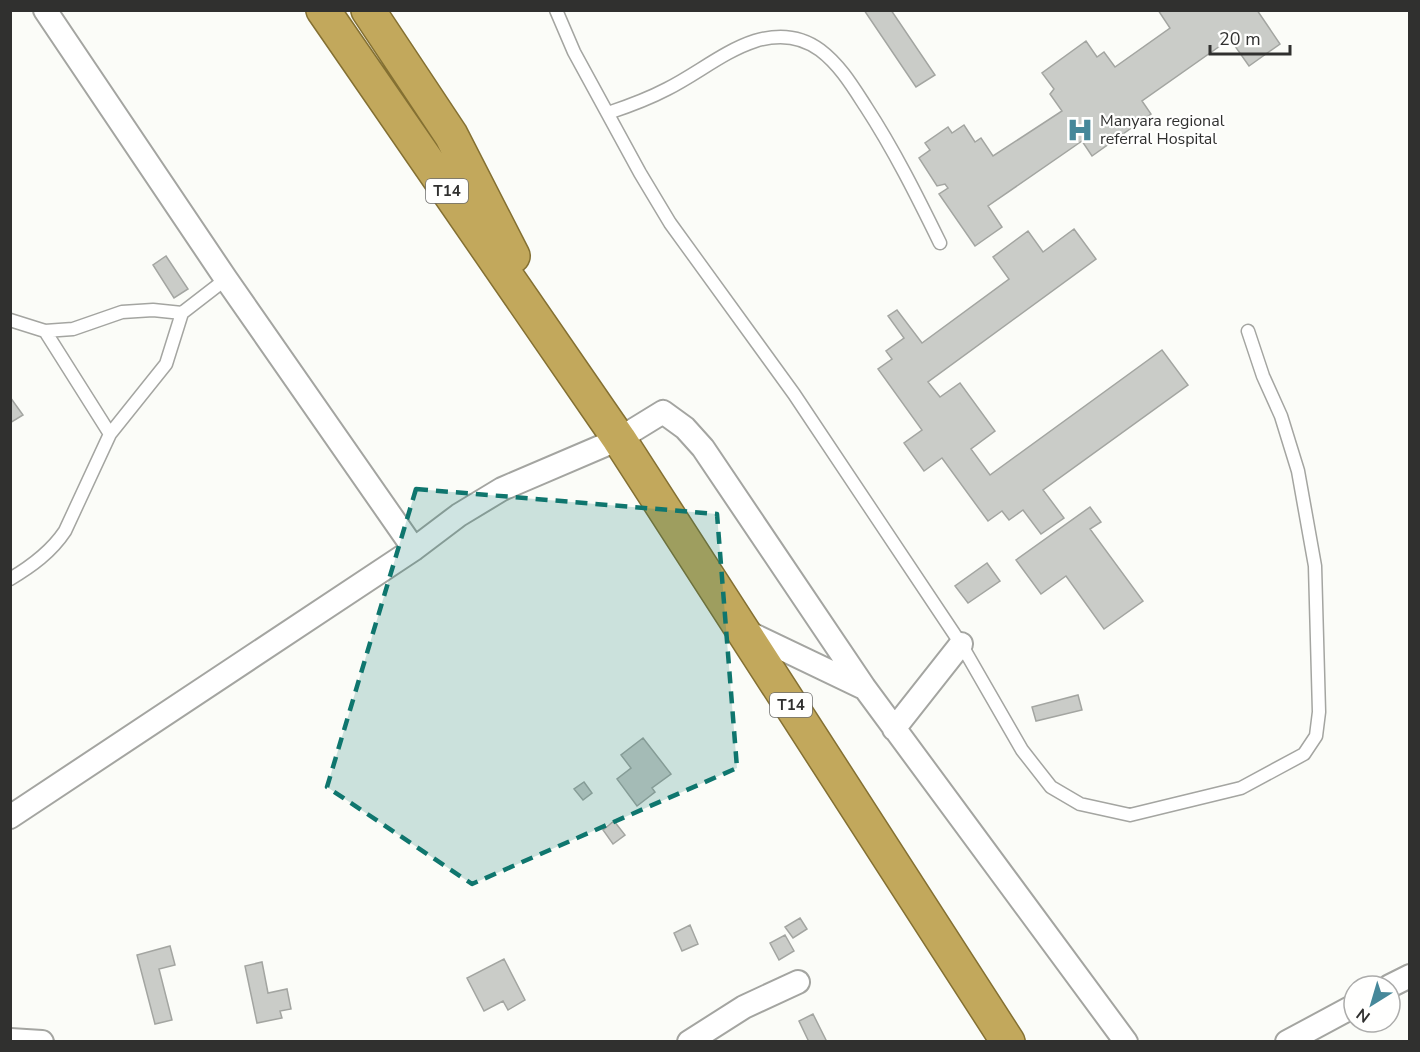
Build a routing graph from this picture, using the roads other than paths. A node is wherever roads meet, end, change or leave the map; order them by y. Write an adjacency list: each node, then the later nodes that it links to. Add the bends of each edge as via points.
1 (45, 10): 7 (street)
2 (323, 10): 12 (highway, T14)
3 (368, 10): 12 (highway, T14, via 451,135)
4 (556, 10): 5 (lane)
5 (608, 113): 6 (lane, via 668,89 754,41 777,36 797,39 820,50 849,80 906,175); 18 (lane, via 670,223 794,394)
6 (940, 243)
7 (226, 279): 8 (lane); 15 (street)
8 (182, 314): 10 (lane, via 153,310 122,312 73,329); 13 (lane, via 166,364)
9 (10, 320): 10 (lane)
10 (45, 331): 13 (lane)
11 (1248, 331): 18 (lane, via 1298,471 1315,566 1319,712 1316,736 1304,754 1241,788 1130,815 1080,804 1051,787 1023,750)
12 (571, 370): 14 (highway, T14)
13 (110, 434): 16 (lane, via 65,531 34,564)
14 (619, 439): 15 (street, via 502,489); 17 (highway, T14); 19 (street, via 663,412 685,428 703,448)
15 (414, 549): 21 (street)
16 (10, 579)
17 (742, 629): 19 (street); 27 (highway, T14)
18 (961, 644): 20 (street)
19 (864, 687): 20 (street)
20 (894, 729): 28 (street)
21 (10, 817)
22 (798, 982): 26 (street, via 744,1007)
23 (1342, 1012): 29 (street)
24 (10, 1040): 25 (street)
25 (42, 1041)
26 (689, 1041)
27 (1008, 1041)
28 (1125, 1041)
29 (1287, 1041)

